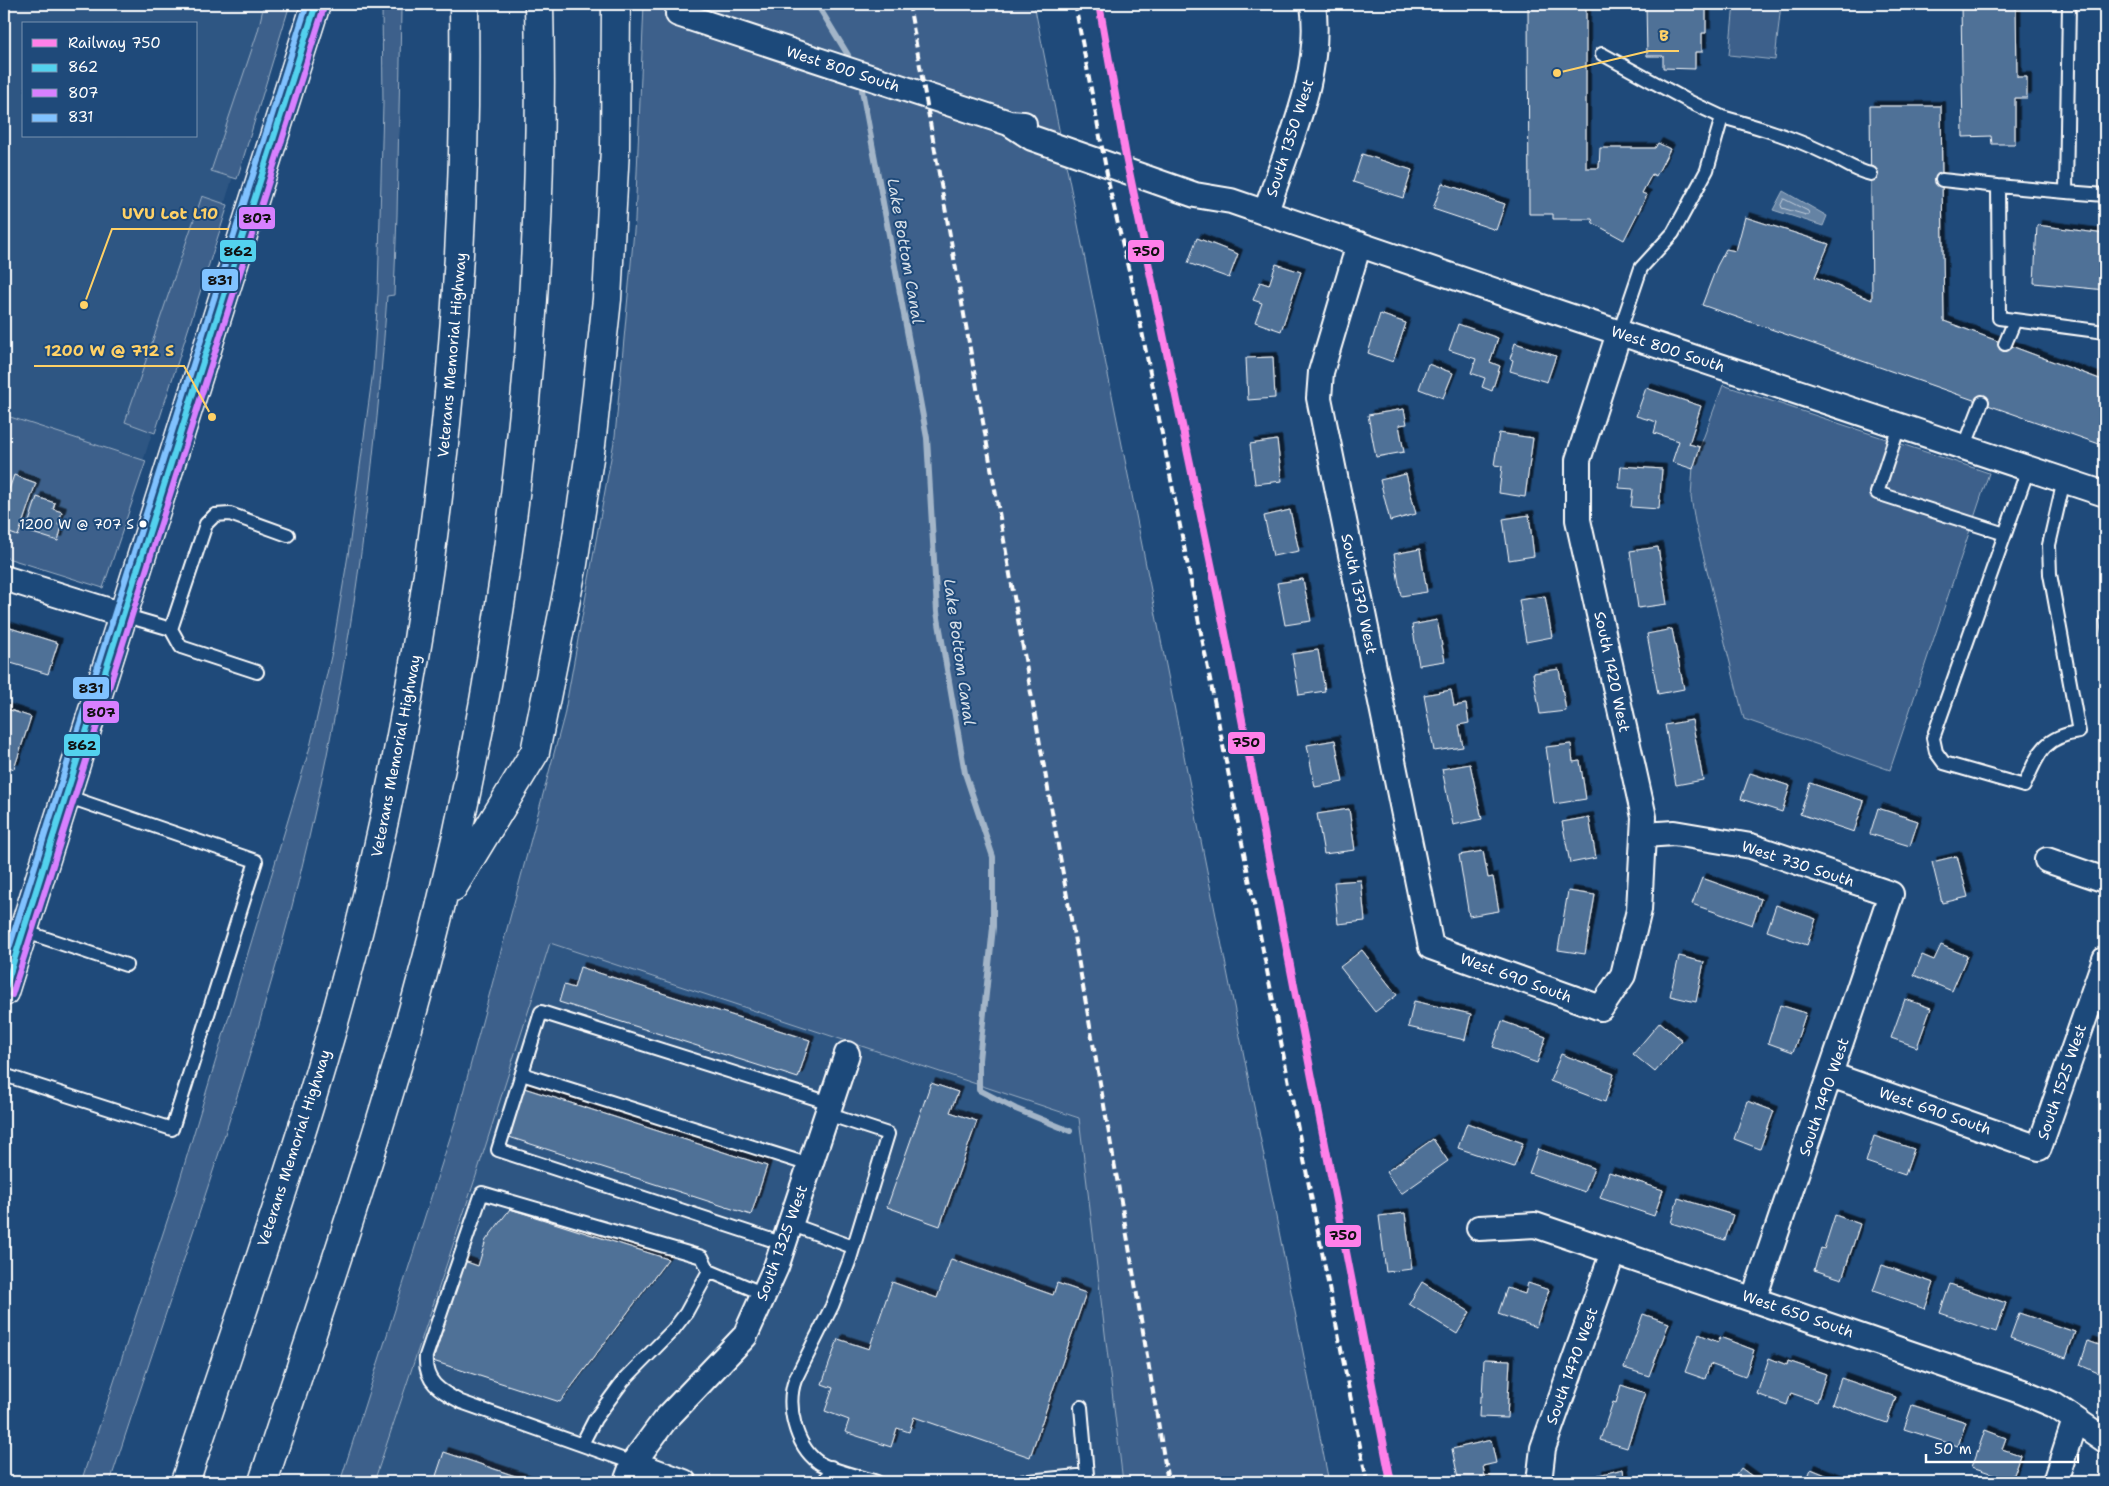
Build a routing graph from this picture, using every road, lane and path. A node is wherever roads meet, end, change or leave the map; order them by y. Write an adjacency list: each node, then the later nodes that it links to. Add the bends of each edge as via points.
1 (316, 4): 30 (main road)
2 (464, 4): 65 (main road, Veterans Memorial Highway, via 463,186 450,404 432,553 408,701 370,881 324,1056)
3 (539, 4): 38 (main road, via 538,181 523,415 488,673)
4 (616, 4): 38 (main road, via 615,149 607,299 591,445 563,619 535,752)
5 (1313, 4): 15 (street, South 1350 West, via 1314,52 1310,78)
6 (2070, 4): 13 (lane)
7 (677, 9): 15 (street, West 800 South, via 1008,123 1032,138 1152,180)
8 (1602, 54): 9 (lane)
9 (1722, 117): 10 (lane, via 1777,132 1827,153 1860,172); 19 (lane, via 1707,170 1673,233 1641,268)
10 (1871, 174)
11 (1942, 180): 12 (lane)
12 (1998, 186): 13 (lane); 17 (lane, via 1998,318)
13 (2066, 192): 14 (lane)
14 (2105, 194)
15 (1266, 212): 16 (street, West 800 South)
16 (1360, 244): 19 (street, West 800 South); 40 (street, South 1370 West, via 1321,372 1319,398)
17 (2015, 320): 18 (lane); 20 (lane)
18 (2105, 332)
19 (1620, 333): 22 (street, West 800 South); 34 (street, South 1420 West, via 1578,460 1578,520 1644,817)
20 (2005, 344)
21 (1982, 402): 23 (lane)
22 (1899, 426): 23 (street, West 800 South); 28 (lane, via 1877,493)
23 (1964, 448): 24 (street, West 800 South)
24 (2028, 469): 25 (street, West 800 South); 28 (lane)
25 (2064, 480): 26 (street, West 800 South); 28 (lane, via 2048,545 2050,574 2079,732 2064,734 2045,746 2024,786 1944,763 1936,752 1933,738)
26 (2105, 494)
27 (288, 534): 31 (lane, via 230,514 215,515 206,524)
28 (2005, 534)
29 (4, 578): 30 (street)
30 (123, 615): 31 (lane); 33 (main road)
31 (171, 629): 32 (lane, via 181,647)
32 (257, 672)
33 (66, 796): 39 (main road); 46 (lane, via 256,861 172,1129)
34 (1644, 835): 37 (street, West 730 South, via 1674,833 1751,846); 44 (street, South 1420 West, via 1639,910 1623,975)
35 (2047, 860): 36 (street)
36 (2105, 880)
37 (1891, 894): 48 (street, South 1490 West)
38 (440, 908): 66 (main road, via 390,1094)
39 (23, 931): 42 (lane); 43 (main road)
40 (1431, 947): 44 (street, West 690 South)
41 (2105, 960): 50 (street, South 1525 West)
42 (126, 965)
43 (4, 992)
44 (1601, 1008)
45 (847, 1054): 49 (street, South 1325 West)
46 (4, 1074)
47 (522, 1074): 49 (lane, via 541,1012); 51 (lane); 53 (lane, via 498,1150)
48 (1832, 1076): 50 (street, West 690 South); 58 (street, South 1490 West)
49 (829, 1109): 51 (street, South 1325 West); 54 (lane, via 888,1134)
50 (2039, 1148)
51 (810, 1165): 53 (street, South 1325 West)
52 (1479, 1228): 55 (street, West 650 South, via 1535,1225)
53 (787, 1234): 54 (lane); 57 (street, South 1325 West)
54 (853, 1247): 63 (lane, via 832,1306 791,1390 791,1405 801,1441 819,1462)
55 (1613, 1252): 58 (street, West 650 South); 71 (street, South 1470 West, via 1543,1448)
56 (709, 1271): 57 (lane); 62 (lane, via 686,1313 623,1381 594,1418); 62 (lane, via 702,1257 482,1193 426,1356 425,1367 430,1381 461,1402)
57 (764, 1294): 64 (street, South 1325 West, via 745,1336 664,1421)
58 (1754, 1298): 60 (street, West 650 South, via 2023,1392 2054,1405)
59 (1081, 1407): 70 (lane, via 1087,1475)
60 (2075, 1420): 61 (street, West 650 South); 72 (street)
61 (2105, 1440)
62 (582, 1444): 64 (lane)
63 (831, 1467): 68 (lane); 69 (lane)
64 (630, 1472): 67 (street)
65 (185, 1482)
66 (263, 1482)
67 (684, 1482)
68 (825, 1482)
69 (877, 1482)
70 (1019, 1482)
71 (1539, 1482)
72 (2055, 1482)

